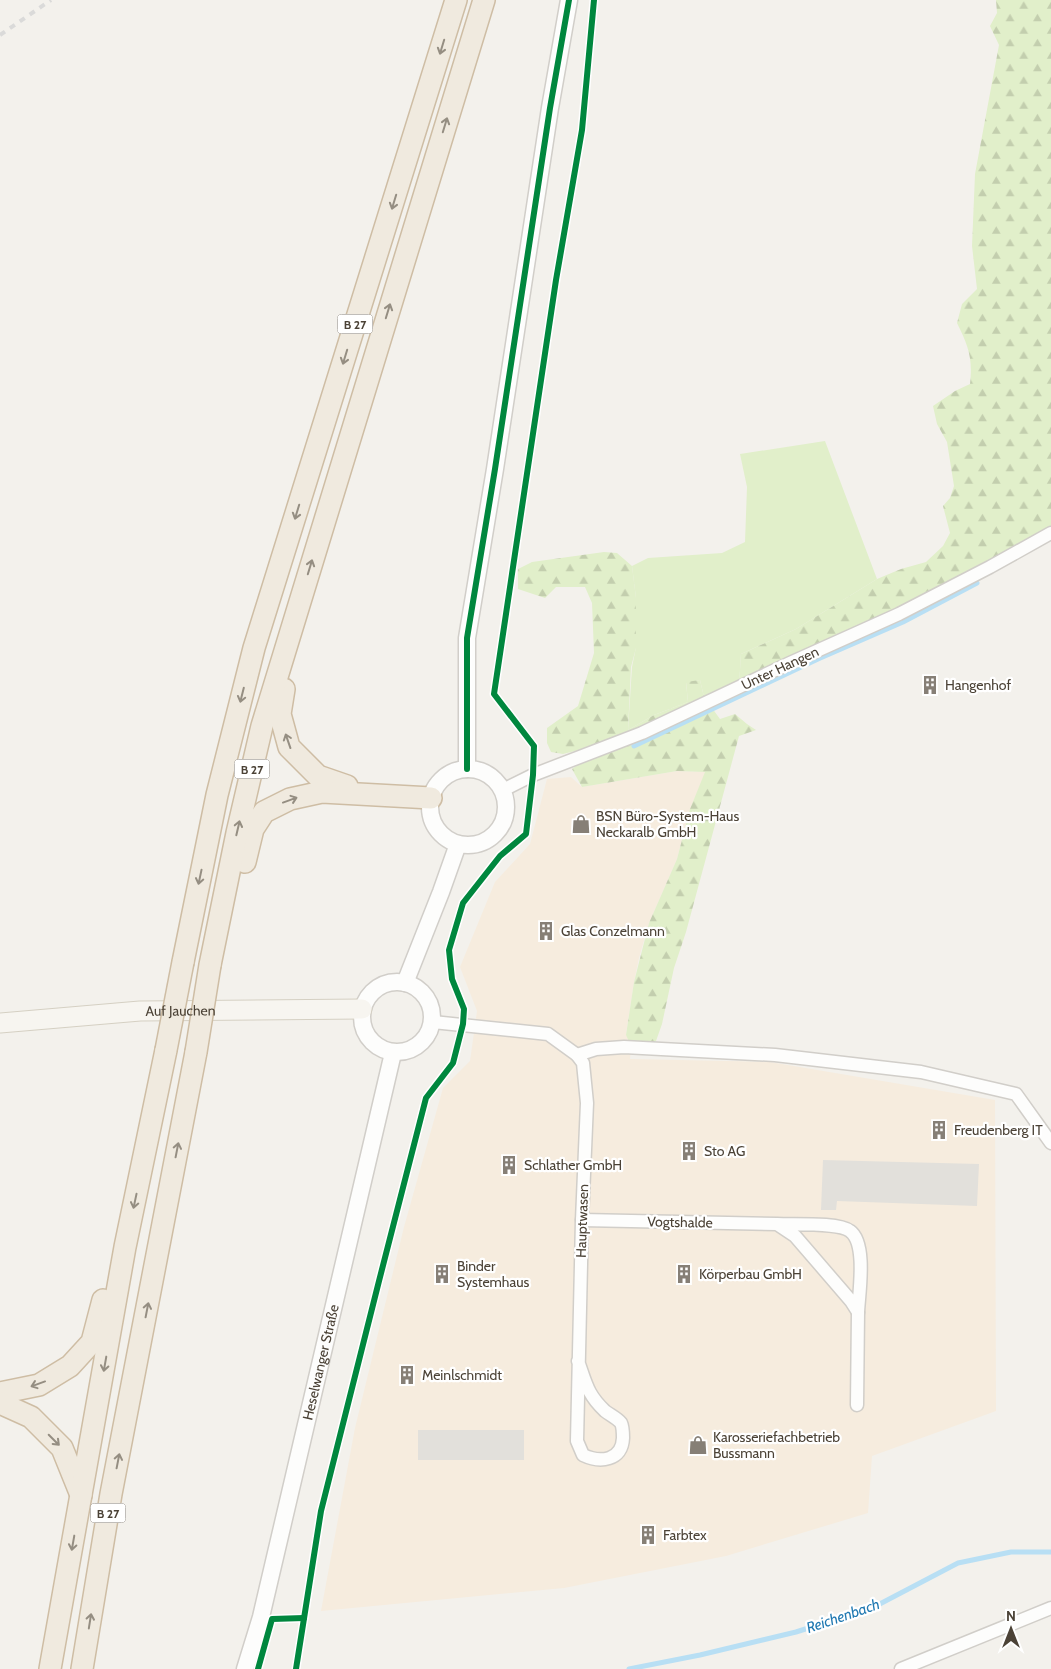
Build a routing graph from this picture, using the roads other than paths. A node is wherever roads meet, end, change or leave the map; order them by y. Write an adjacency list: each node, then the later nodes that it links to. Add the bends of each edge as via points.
1 (456, 0): 21 (highway, B 27, one-way to 21, bridge, via 254,648 217,795)
2 (484, 0): 5 (highway, B 27, one-way to 2)
3 (569, 0): 6 (street, via 467,638)
4 (1051, 533): 7 (street, Unter Hangen, via 899,614 642,733)
5 (296, 614): 8 (highway, one-way to 5, via 318,776 289,747 280,714); 11 (highway, B 27, one-way to 5, via 260,736)
6 (467, 769): 7 (street, via 488,774); 9 (street, via 455,771 444,778)
7 (503, 790): 10 (street, via 506,815 493,836 470,845)
8 (369, 794): 9 (highway); 11 (highway, one-way to 8, via 236,898 253,829 264,812 290,799 322,792)
9 (431, 798): 10 (street, via 432,822 438,832)
10 (458, 844): 12 (street)
11 (219, 927): 30 (highway, B 27, one-way to 11, bridge, via 111,1494)
12 (405, 983): 13 (street, via 391,982 378,987); 14 (street, via 425,995 432,1007)
13 (362, 1009): 15 (main road, Auf Jauchen, via 140,1011); 16 (street, via 362,1026 369,1039 379,1048)
14 (433, 1022): 16 (street, via 427,1037 418,1047); 17 (street, via 548,1034)
15 (0, 1023)
16 (393, 1053): 31 (street, Heselwanger Straße, via 261,1617)
17 (577, 1055): 18 (street, via 596,1049 624,1047 775,1055 921,1072 1016,1094); 19 (street, Hauptwasen, via 583,1063 588,1103)
18 (1051, 1143)
19 (582, 1220): 20 (street, Vogtshalde); 23 (street, Hauptwasen)
20 (777, 1224): 22 (street, via 795,1236); 22 (street, Vogtshalde, via 832,1225 849,1230 857,1241 860,1257)
21 (125, 1247): 24 (highway, one-way to 24, via 108,1281 92,1342 70,1366 40,1385); 27 (highway, B 27, one-way to 27)
22 (858, 1312): 26 (street, Vogtshalde)
23 (578, 1361): 23 (street, Hauptwasen, via 577,1441 582,1455 593,1460 608,1459 622,1447 620,1422 590,1395)
24 (0, 1393)
25 (0, 1403): 27 (highway, one-way to 27, via 31,1417 62,1448)
26 (857, 1405)
27 (81, 1495): 29 (highway, B 27, one-way to 29)
28 (1051, 1608): 32 (street)
29 (50, 1669)
30 (82, 1669)
31 (244, 1669)
32 (901, 1669)

